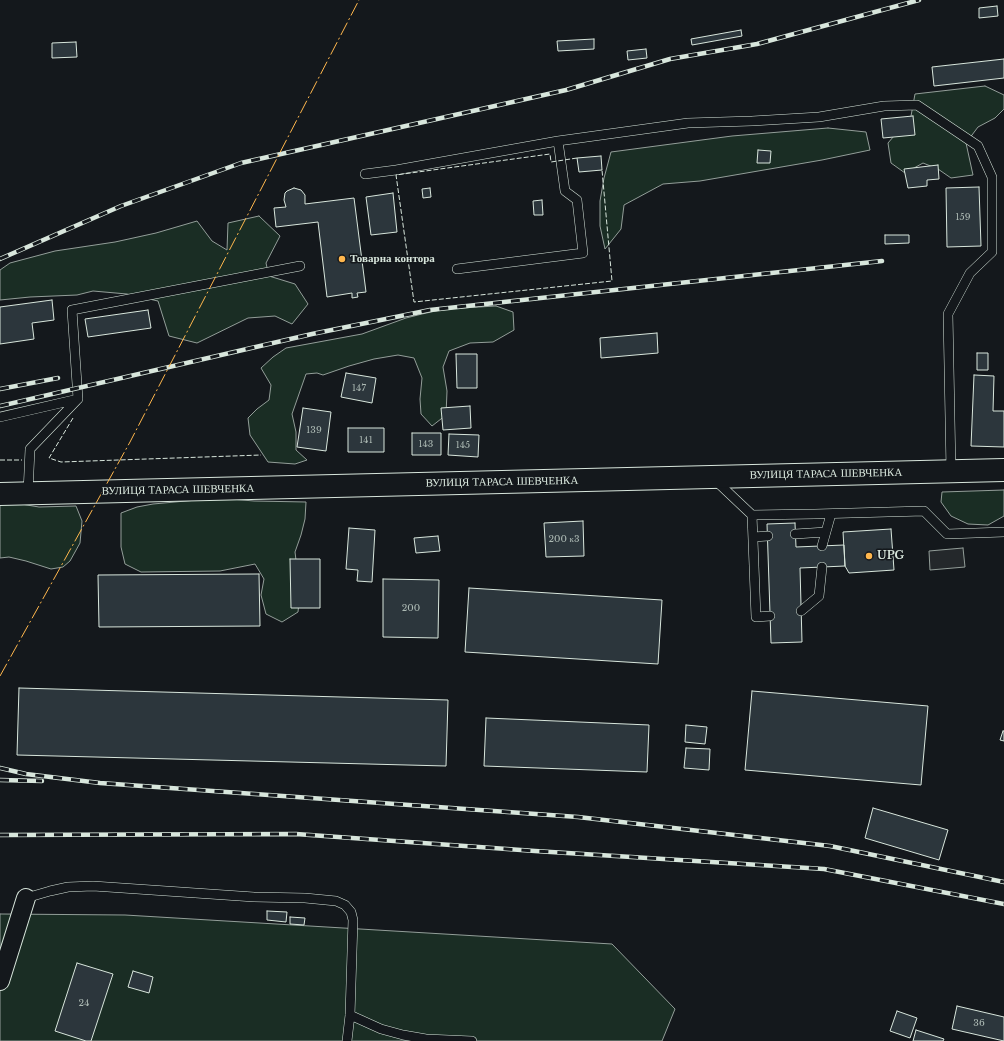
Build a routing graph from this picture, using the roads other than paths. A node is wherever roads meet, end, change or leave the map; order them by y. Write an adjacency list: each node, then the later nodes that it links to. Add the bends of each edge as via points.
1 (558, 141): 2 (lane, via 412,168); 4 (lane, via 565,191 577,200 583,253); 8 (lane, via 688,122 819,117 884,106 917,104 978,146 992,177 992,252 970,273 948,314)
2 (365, 174)
3 (300, 266): 5 (lane, via 72,310)
4 (457, 269)
5 (78, 399): 6 (lane); 10 (lane, via 30,449)
6 (0, 417)
7 (1004, 470): 8 (main road, ВУЛИЦЯ ТАРАСА ШЕВЧЕНКА)
8 (951, 471): 9 (main road, ВУЛИЦЯ ТАРАСА ШЕВЧЕНКА)
9 (711, 477): 10 (main road, ВУЛИЦЯ ТАРАСА ШЕВЧЕНКА); 13 (lane)
10 (28, 493): 11 (main road, ВУЛИЦЯ ТАРАСА ШЕВЧЕНКА)
11 (0, 494)
12 (831, 514): 13 (lane); 14 (lane); 15 (lane, via 924,511 947,534)
13 (752, 515): 18 (lane)
14 (826, 532): 16 (lane); 19 (lane)
15 (1004, 532)
16 (795, 534)
17 (768, 536): 18 (lane)
18 (753, 537): 22 (lane, via 756,617)
19 (822, 546)
20 (822, 567): 21 (lane, via 819,596)
21 (801, 611)
22 (770, 616)
23 (26, 898): 24 (street); 25 (lane, via 50,890 93,886 336,901 345,905 354,920)
24 (1, 973)
25 (350, 1015): 26 (lane); 27 (lane, via 381,1029 403,1035)
26 (347, 1041)
27 (472, 1041)

